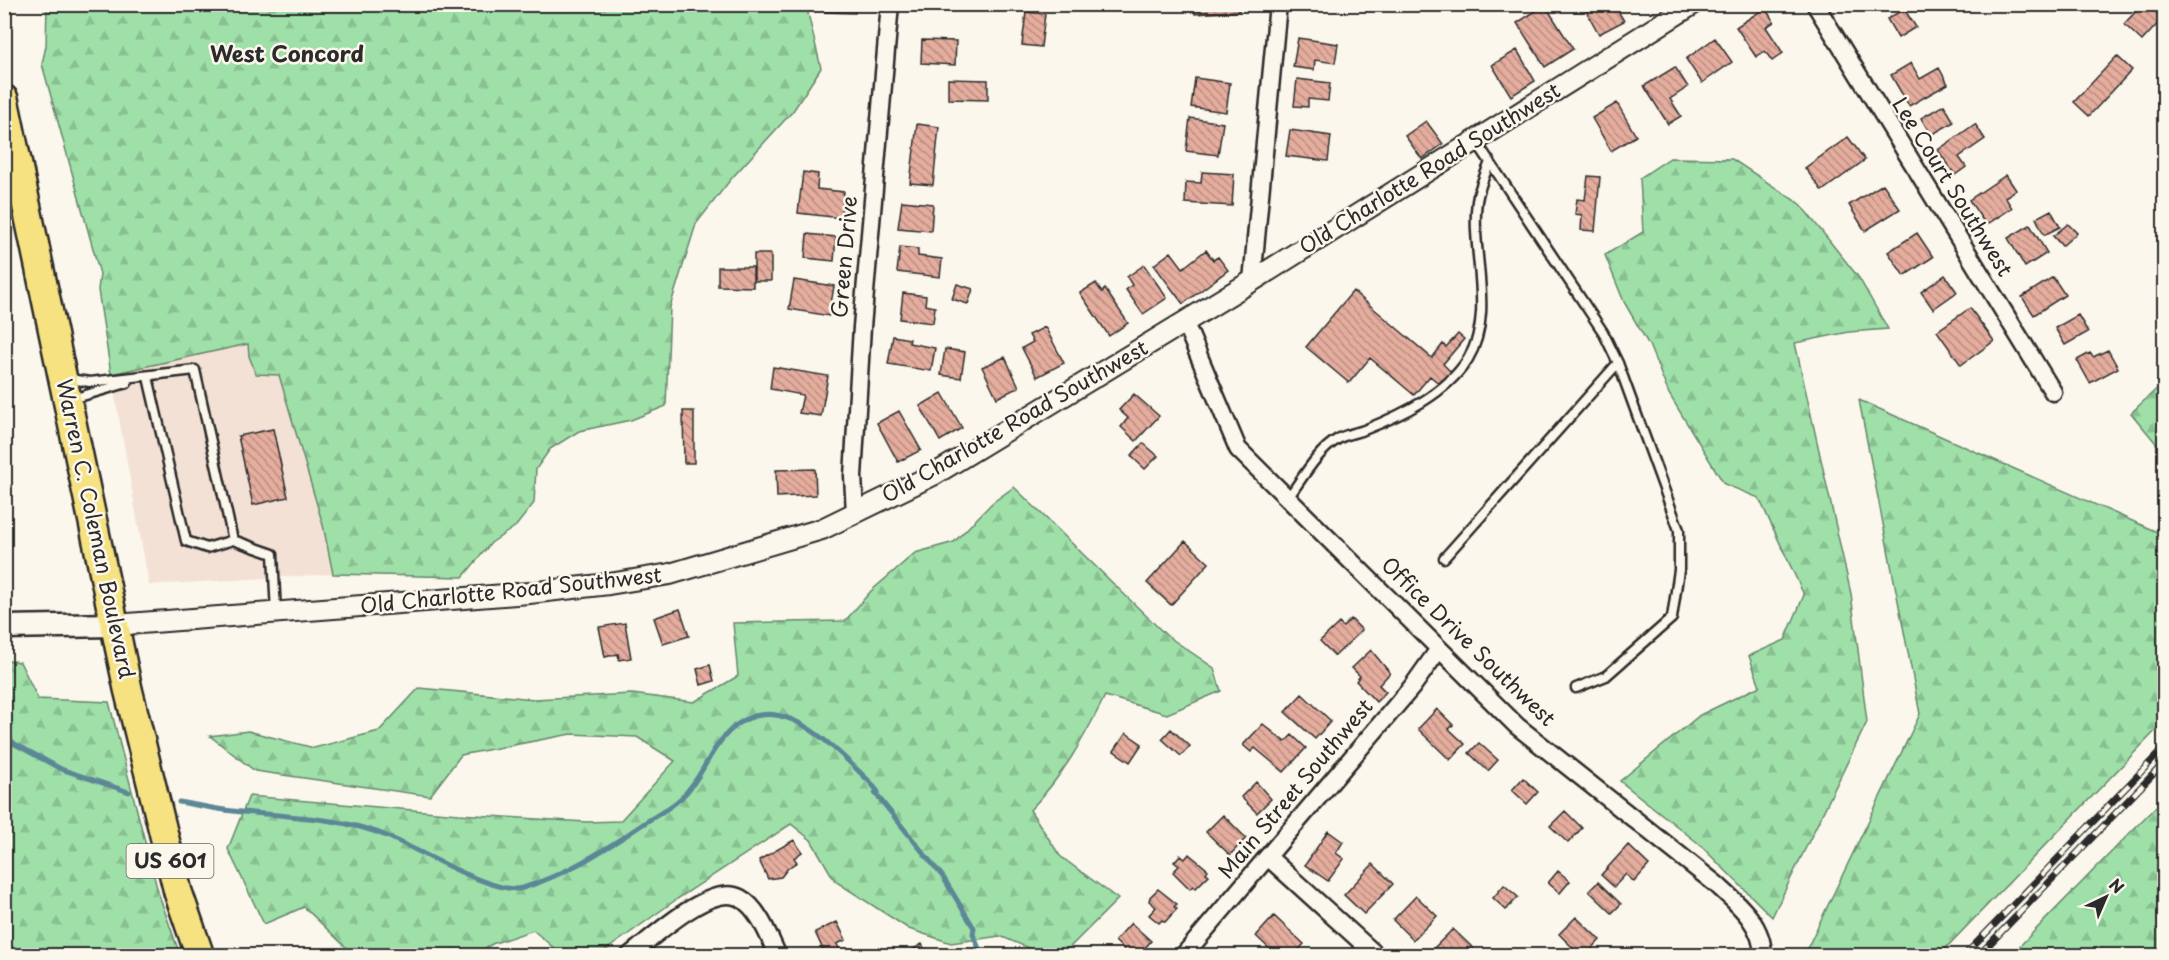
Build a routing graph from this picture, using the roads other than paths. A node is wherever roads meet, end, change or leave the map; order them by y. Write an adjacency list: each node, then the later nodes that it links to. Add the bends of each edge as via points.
1 (890, 4): 16 (street, Green Drive, via 862,327 853,476)
2 (1278, 4): 8 (street)
3 (1693, 4): 6 (street, Old Charlotte Road Southwest)
4 (1815, 4): 13 (street, Lee Court Southwest)
5 (4, 99): 11 (highway, Warren C. Coleman Boulevard / US 601)
6 (1476, 141): 7 (lane); 8 (street, Old Charlotte Road Southwest)
7 (1490, 162): 10 (lane, via 1603,332); 15 (lane, via 1477,202 1481,320 1469,357 1446,385 1428,397 1332,443)
8 (1252, 281): 9 (street, Old Charlotte Road Southwest)
9 (1185, 323): 15 (street, Office Drive Southwest, via 1238,450); 16 (street, Old Charlotte Road Southwest, via 934,474)
10 (1618, 363): 18 (lane); 23 (lane, via 1679,530 1679,570 1672,618 1606,676)
11 (62, 371): 12 (lane, via 76,380 90,382); 14 (highway, Warren C. Coleman Boulevard / US 601)
12 (148, 377): 14 (lane, via 79,397); 17 (lane, via 186,541 207,548); 17 (lane, via 195,370)
13 (2053, 392)
14 (69, 406): 20 (highway, Warren C. Coleman Boulevard / US 601)
15 (1288, 498): 22 (street, Office Drive Southwest)
16 (855, 513): 19 (street, Old Charlotte Road Southwest, via 822,529 670,574 529,593)
17 (233, 540): 19 (lane, via 273,554)
18 (1444, 558)
19 (276, 614): 20 (street, Old Charlotte Road Southwest)
20 (115, 625): 21 (main road, Old Charlotte Road Southwest); 25 (highway, Warren C. Coleman Boulevard / US 601, via 155,805)
21 (4, 627)
22 (1439, 649): 24 (street, Main Street Southwest, via 1412,687); 30 (street, Office Drive Southwest, via 1517,726 1743,909 1755,925)
23 (1576, 688)
24 (1268, 857): 28 (street, Main Street Southwest); 29 (street)
25 (200, 956)
26 (629, 956): 27 (street, via 703,900 721,895 739,897 753,910)
27 (778, 956)
28 (1183, 956)
29 (1377, 956)
30 (1763, 956)

